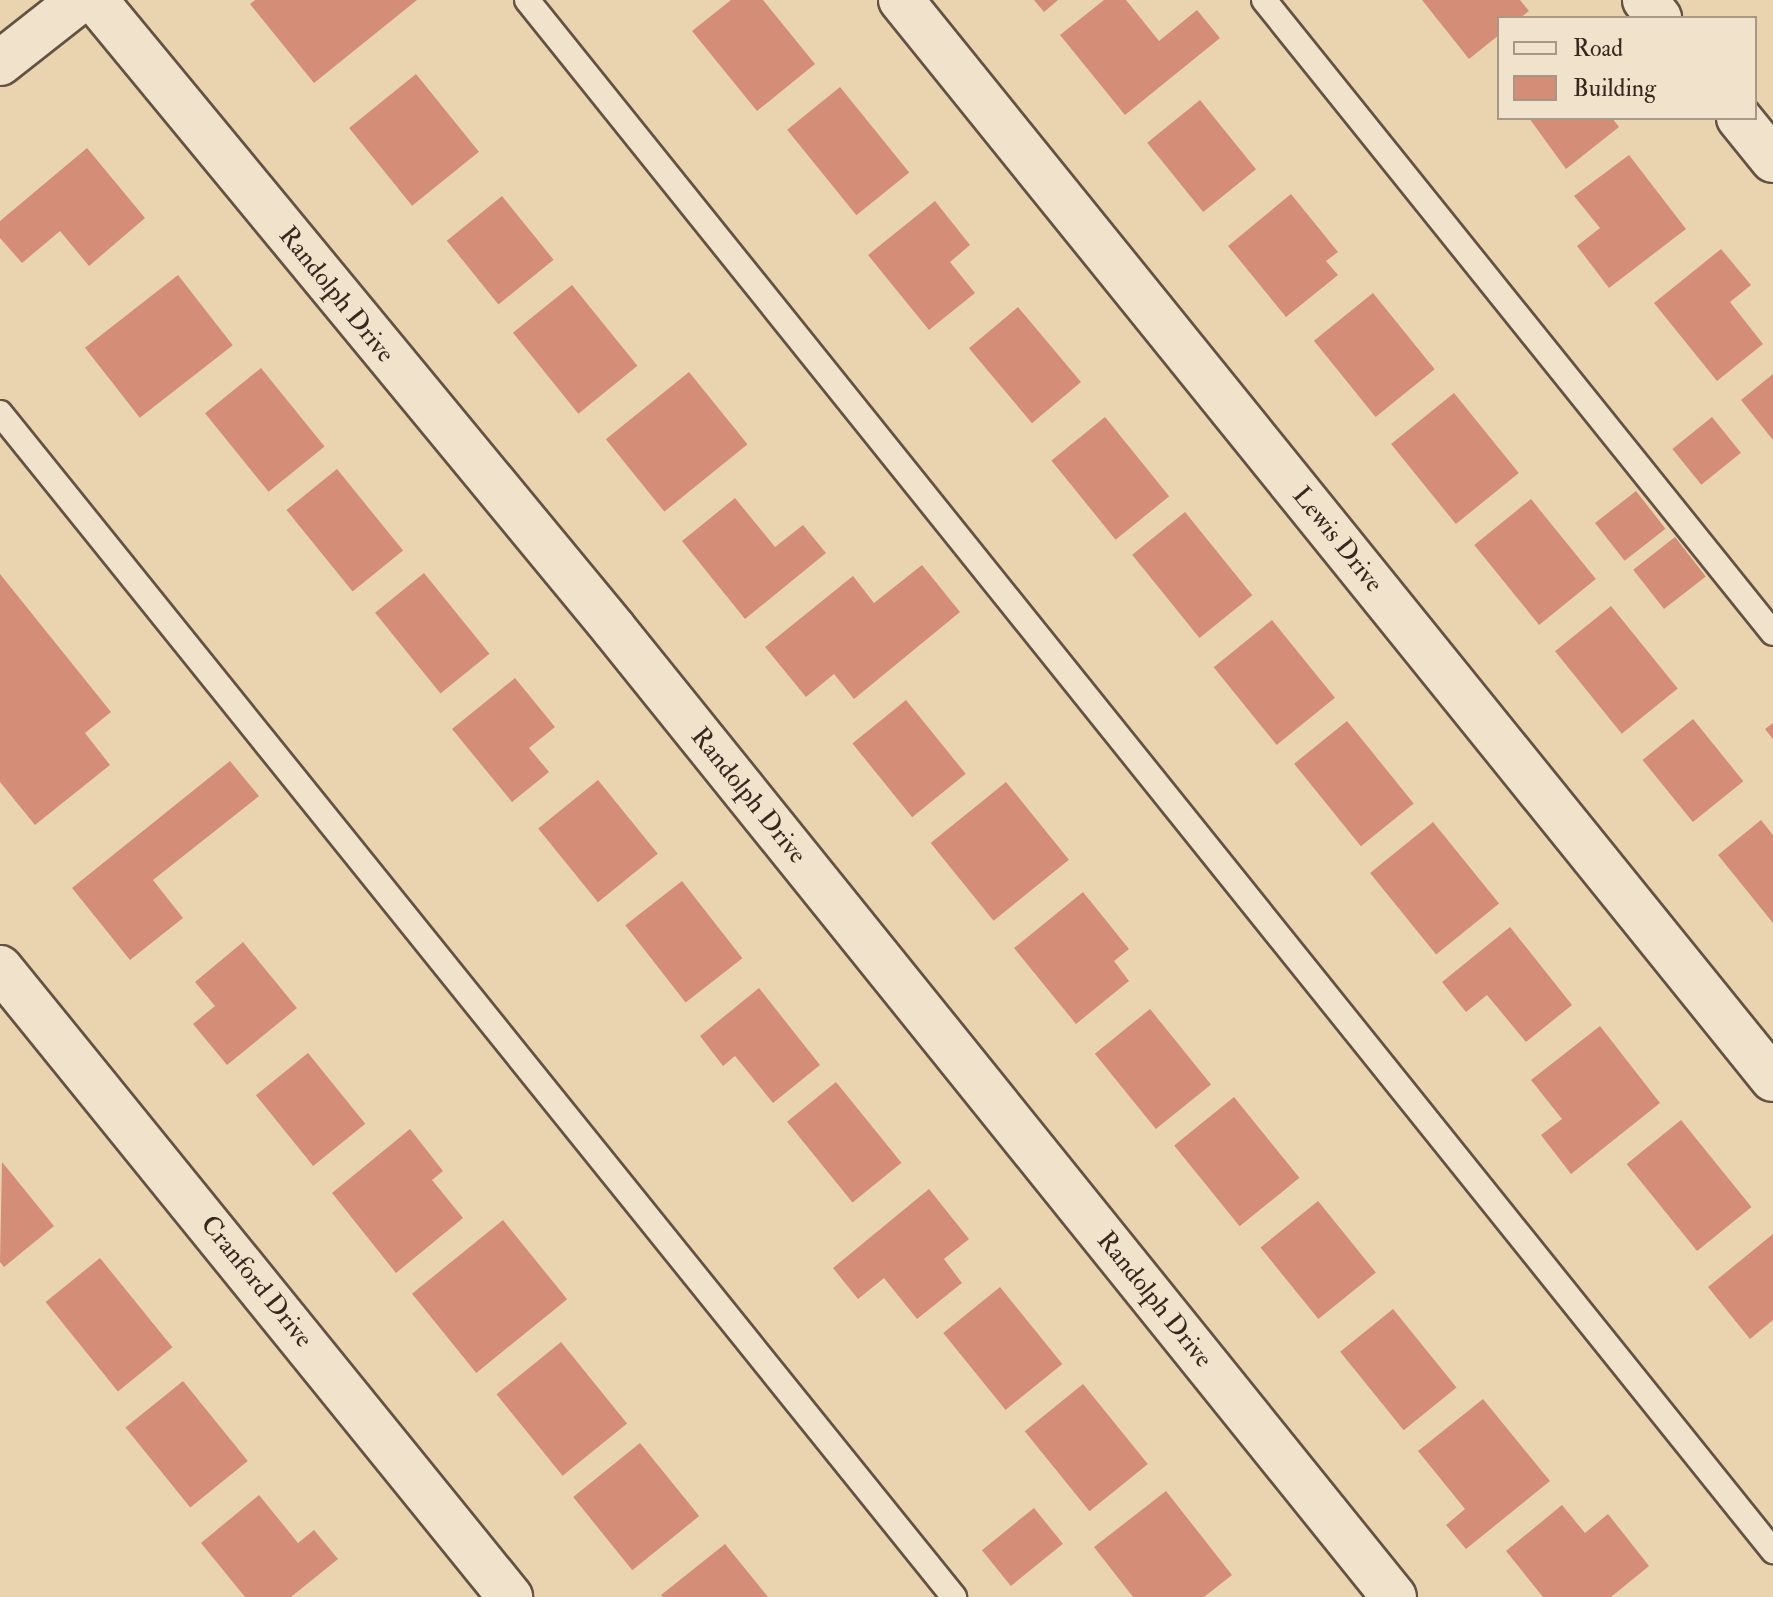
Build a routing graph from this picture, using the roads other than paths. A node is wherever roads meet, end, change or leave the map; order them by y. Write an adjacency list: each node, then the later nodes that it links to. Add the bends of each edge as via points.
1 (80, 0): 8 (street)
2 (95, 0): 18 (street, Randolph Drive, via 614,629)
3 (527, 0): 15 (lane)
4 (901, 0): 14 (street, Lewis Drive)
5 (1264, 0): 12 (lane)
6 (1645, 0): 7 (street)
7 (1657, 16)
8 (0, 63)
9 (1741, 120): 10 (street)
10 (1773, 160)
11 (0, 413): 17 (lane)
12 (1773, 633)
13 (0, 968): 16 (street, Cranford Drive)
14 (1773, 1079)
15 (1773, 1551)
16 (510, 1597)
17 (954, 1597)
18 (1394, 1597)

